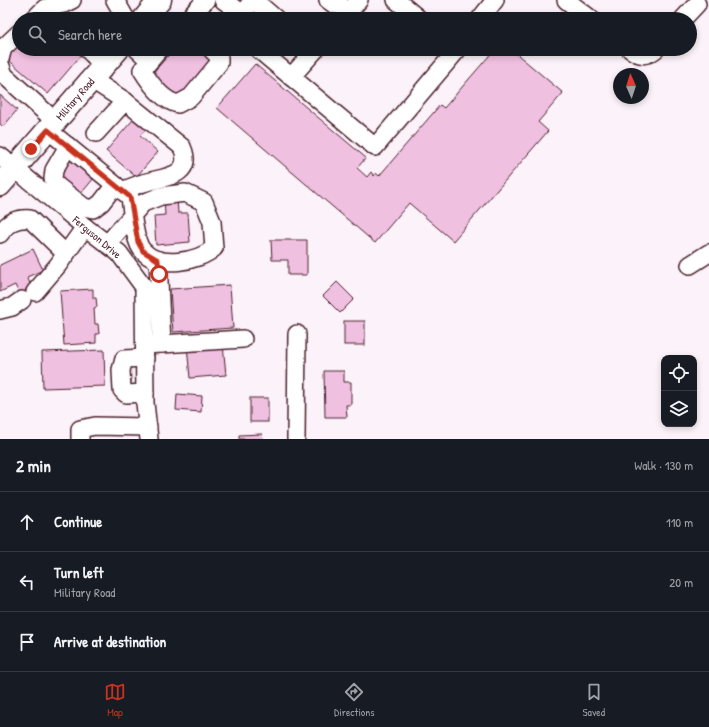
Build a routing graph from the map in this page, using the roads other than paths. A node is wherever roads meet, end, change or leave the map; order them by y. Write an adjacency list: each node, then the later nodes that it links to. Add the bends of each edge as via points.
1 (72, 0): 13 (street)
2 (115, 0): 14 (street)
3 (160, 0): 15 (main road)
4 (206, 0): 16 (street)
5 (223, 0): 17 (street)
6 (254, 0): 18 (street); 19 (street)
7 (359, 0): 12 (street)
8 (396, 0): 20 (street)
9 (495, 0): 21 (street)
10 (566, 0): 22 (street)
11 (697, 4): 23 (street)
12 (338, 8)
13 (50, 12)
14 (122, 12)
15 (150, 12)
16 (195, 12)
17 (236, 12)
18 (244, 12)
19 (268, 12)
20 (411, 12)
21 (486, 12)
22 (582, 12)
23 (690, 12)
24 (12, 40): 32 (street, via 3,48)
25 (90, 56): 34 (street)
26 (112, 56): 34 (main road, Military Road)
27 (218, 56): 31 (street, via 219,63 191,97 178,104 170,103 149,82)
28 (266, 56): 35 (street)
29 (309, 56): 35 (street)
30 (451, 56): 35 (street, via 374,147)
31 (147, 57)
32 (0, 59)
33 (0, 64): 37 (street, via 4,75)
34 (97, 72): 36 (street); 37 (main road, Military Road)
35 (291, 78)
36 (125, 101): 38 (street); 42 (street, via 182,147 185,155 183,168 175,175)
37 (52, 126): 39 (street); 40 (main road, Military Road)
38 (96, 132)
39 (68, 146): 42 (street); 42 (street, via 54,170 53,179 56,185 84,207 93,209)
40 (7, 162): 41 (main road, Military Road); 44 (street, Ferguson Drive)
41 (0, 185)
42 (119, 188): 43 (street, via 130,197)
43 (133, 214): 46 (street); 50 (street, via 138,242); 50 (street, via 143,203 161,196 185,193 204,202 212,222 214,248 207,254)
44 (85, 227): 46 (street, Ferguson Drive); 48 (street)
45 (0, 234): 48 (street, via 19,218 30,219)
46 (107, 244): 51 (street, Ferguson Drive, via 119,253)
47 (709, 252): 49 (street)
48 (66, 254): 52 (street, via 28,296 12,307)
49 (690, 265)
50 (159, 267): 51 (street); 55 (street)
51 (138, 278): 55 (street, Ferguson Drive, via 144,287)
52 (0, 310)
53 (297, 334): 59 (street)
54 (243, 339): 55 (street)
55 (151, 349): 56 (street, Ferguson Drive); 56 (street, via 124,359 121,370 122,390 126,394)
56 (145, 393): 57 (street, Ferguson Drive)
57 (148, 433): 58 (street, via 95,426 80,429)
58 (80, 439)
59 (296, 439)

